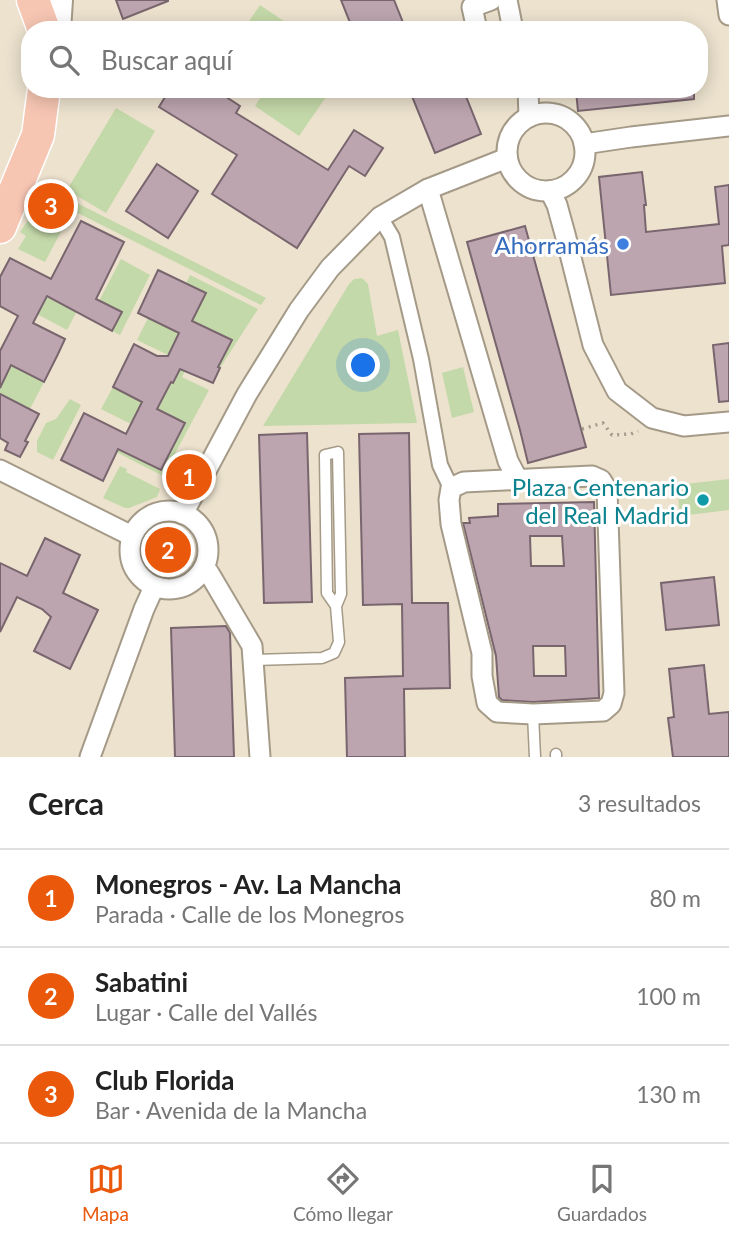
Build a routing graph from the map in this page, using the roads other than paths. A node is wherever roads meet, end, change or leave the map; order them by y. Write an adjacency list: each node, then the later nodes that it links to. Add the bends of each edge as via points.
1 (33, 0): 6 (main road)
2 (60, 0): 7 (street)
3 (500, 0): 8 (street, via 472,7); 9 (street)
4 (727, 0): 5 (street)
5 (729, 15)
6 (41, 21)
7 (59, 21)
8 (475, 21)
9 (509, 21)
10 (43, 98): 15 (main road)
11 (48, 98): 15 (street)
12 (529, 98): 13 (street)
13 (530, 117): 16 (street, via 543,113 570,121); 17 (street, via 511,134)
14 (729, 126): 16 (street)
15 (38, 135): 21 (main road)
16 (584, 144): 19 (street, via 580,172 563,187)
17 (507, 158): 18 (street); 19 (street, via 510,170 527,187)
18 (428, 189): 20 (street); 24 (street, via 509,465)
19 (550, 191): 22 (street, via 593,345 617,391 652,418 684,426)
20 (380, 217): 25 (street, via 392,237 440,465); 26 (street, via 330,268 299,310 247,394)
21 (0, 227)
22 (729, 422)
23 (2, 477): 27 (street)
24 (518, 480): 25 (street, via 464,482); 32 (street, via 592,476 607,490 611,704 603,711)
25 (451, 488): 32 (street, via 451,524 482,653 487,703 497,712)
26 (183, 514): 27 (street, via 159,513 147,518); 28 (street, via 203,531 207,556)
27 (132, 536): 29 (street, via 133,566)
28 (203, 569): 29 (street, via 182,587); 31 (street, via 252,646)
29 (155, 587): 33 (street)
30 (336, 606): 30 (lane, via 327,593 325,455 338,452 341,594); 31 (lane, via 339,642 334,653 322,658)
31 (253, 660): 34 (street)
32 (534, 714): 35 (lane)
33 (90, 757)
34 (260, 757)
35 (535, 757)

